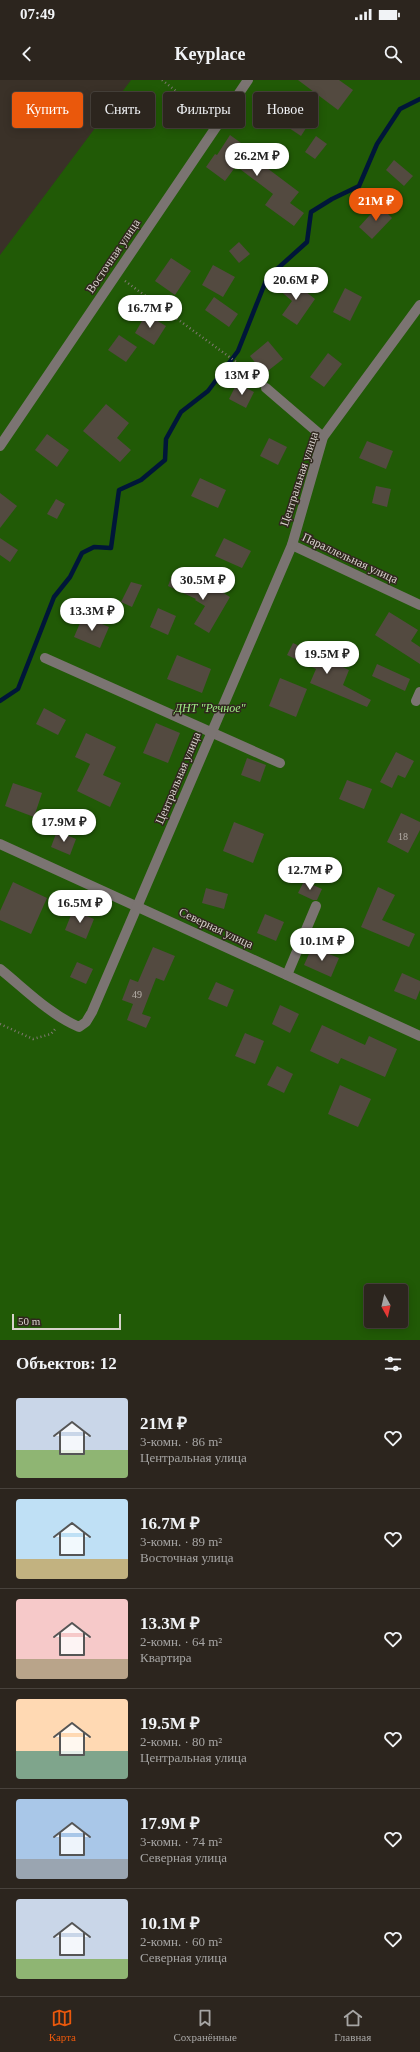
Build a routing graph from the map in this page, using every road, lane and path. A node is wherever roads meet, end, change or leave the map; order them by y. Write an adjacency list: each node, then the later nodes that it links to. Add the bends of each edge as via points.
1 (162, 80): 3 (path)
2 (248, 80): 4 (street, Восточная улица)
3 (177, 92)
4 (240, 92)
5 (216, 128): 6 (street, Восточная улица)
6 (116, 275): 9 (path, via 239,364); 11 (street, Восточная улица)
7 (420, 305): 8 (street, Центральная улица)
8 (416, 318): 10 (street, Центральная улица)
9 (266, 388): 10 (street)
10 (323, 437): 12 (street, Центральная улица)
11 (0, 446)
12 (292, 545): 13 (street, Параллельная улица); 15 (street, Центральная улица)
13 (420, 605)
14 (45, 658): 15 (street)
15 (212, 732): 16 (street); 18 (street, Центральная улица)
16 (280, 763)
17 (0, 844): 18 (street, Северная улица)
18 (138, 906): 21 (street, Северная улица); 22 (street, Центральная улица, via 86,1022 78,1027)
19 (316, 906): 21 (street)
20 (0, 970): 22 (street, Центральная улица)
21 (287, 975): 24 (street, Северная улица)
22 (61, 1017): 23 (path, via 51,1034 33,1039)
23 (0, 1024)
24 (420, 1036)

